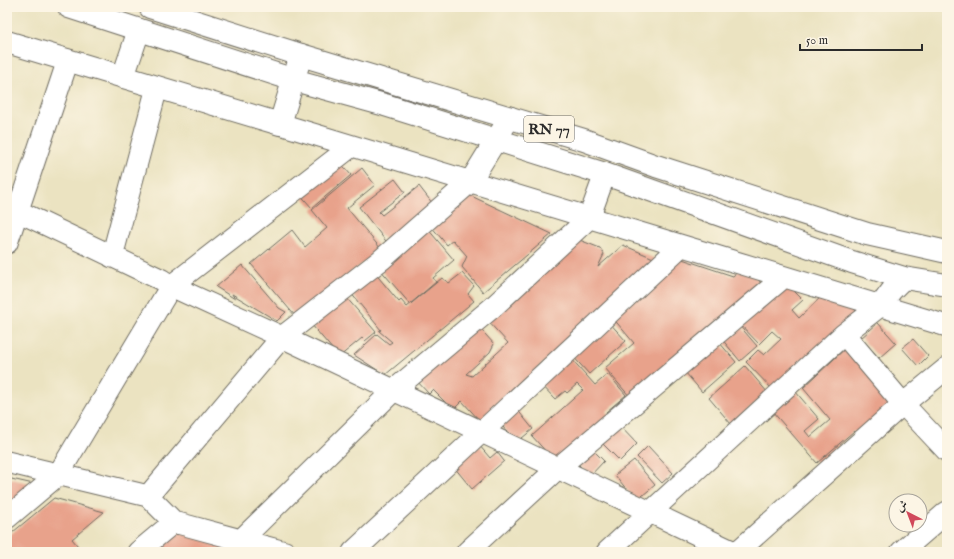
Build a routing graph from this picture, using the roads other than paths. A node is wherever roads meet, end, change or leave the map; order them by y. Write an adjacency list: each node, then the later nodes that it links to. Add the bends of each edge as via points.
1 (69, 7): 3 (main road)
2 (150, 7): 5 (main road, RN 77)
3 (139, 30): 7 (main road); 8 (main road)
4 (7, 42): 6 (main road)
5 (301, 55): 8 (main road); 10 (main road, RN 77)
6 (68, 60): 7 (main road); 18 (street)
7 (123, 77): 9 (main road)
8 (294, 80): 11 (main road); 12 (main road)
9 (157, 87): 11 (main road); 23 (street)
10 (510, 117): 12 (street); 14 (main road, RN 77)
11 (280, 124): 13 (street)
12 (496, 139): 15 (main road); 16 (street)
13 (352, 146): 16 (street); 27 (street)
14 (656, 166): 17 (main road); 22 (main road, RN 77, via 867,234)
15 (605, 174): 17 (main road); 19 (street)
16 (470, 182): 19 (street); 31 (street, via 381,260)
17 (648, 190): 25 (main road)
18 (12, 209): 20 (street); 23 (street)
19 (589, 218): 21 (street); 33 (street, via 493,307)
20 (7, 243)
21 (681, 246): 24 (street); 35 (street)
22 (947, 252)
23 (112, 257): 27 (street)
24 (784, 277): 28 (street); 38 (street)
25 (904, 278): 26 (main road); 28 (street)
26 (947, 285)
27 (171, 286): 31 (street); 39 (street)
28 (880, 306): 29 (street); 30 (street)
29 (947, 326)
30 (844, 334): 34 (street); 41 (street)
31 (282, 337): 33 (street); 40 (street)
32 (947, 368): 34 (street)
33 (394, 390): 35 (street); 45 (street)
34 (903, 404): 36 (street); 52 (street)
35 (483, 433): 38 (street); 48 (street)
36 (947, 451)
37 (7, 462): 39 (street)
38 (558, 468): 41 (street); 49 (street)
39 (58, 475): 40 (street); 43 (street)
40 (148, 496): 44 (street)
41 (650, 512): 50 (street); 51 (street)
42 (947, 512): 53 (street)
43 (7, 518)
44 (174, 522): 45 (street); 46 (street)
45 (240, 540): 47 (street)
46 (138, 552)
47 (285, 552)
48 (354, 552)
49 (467, 552)
50 (607, 552)
51 (734, 552)
52 (737, 552)
53 (901, 552)

